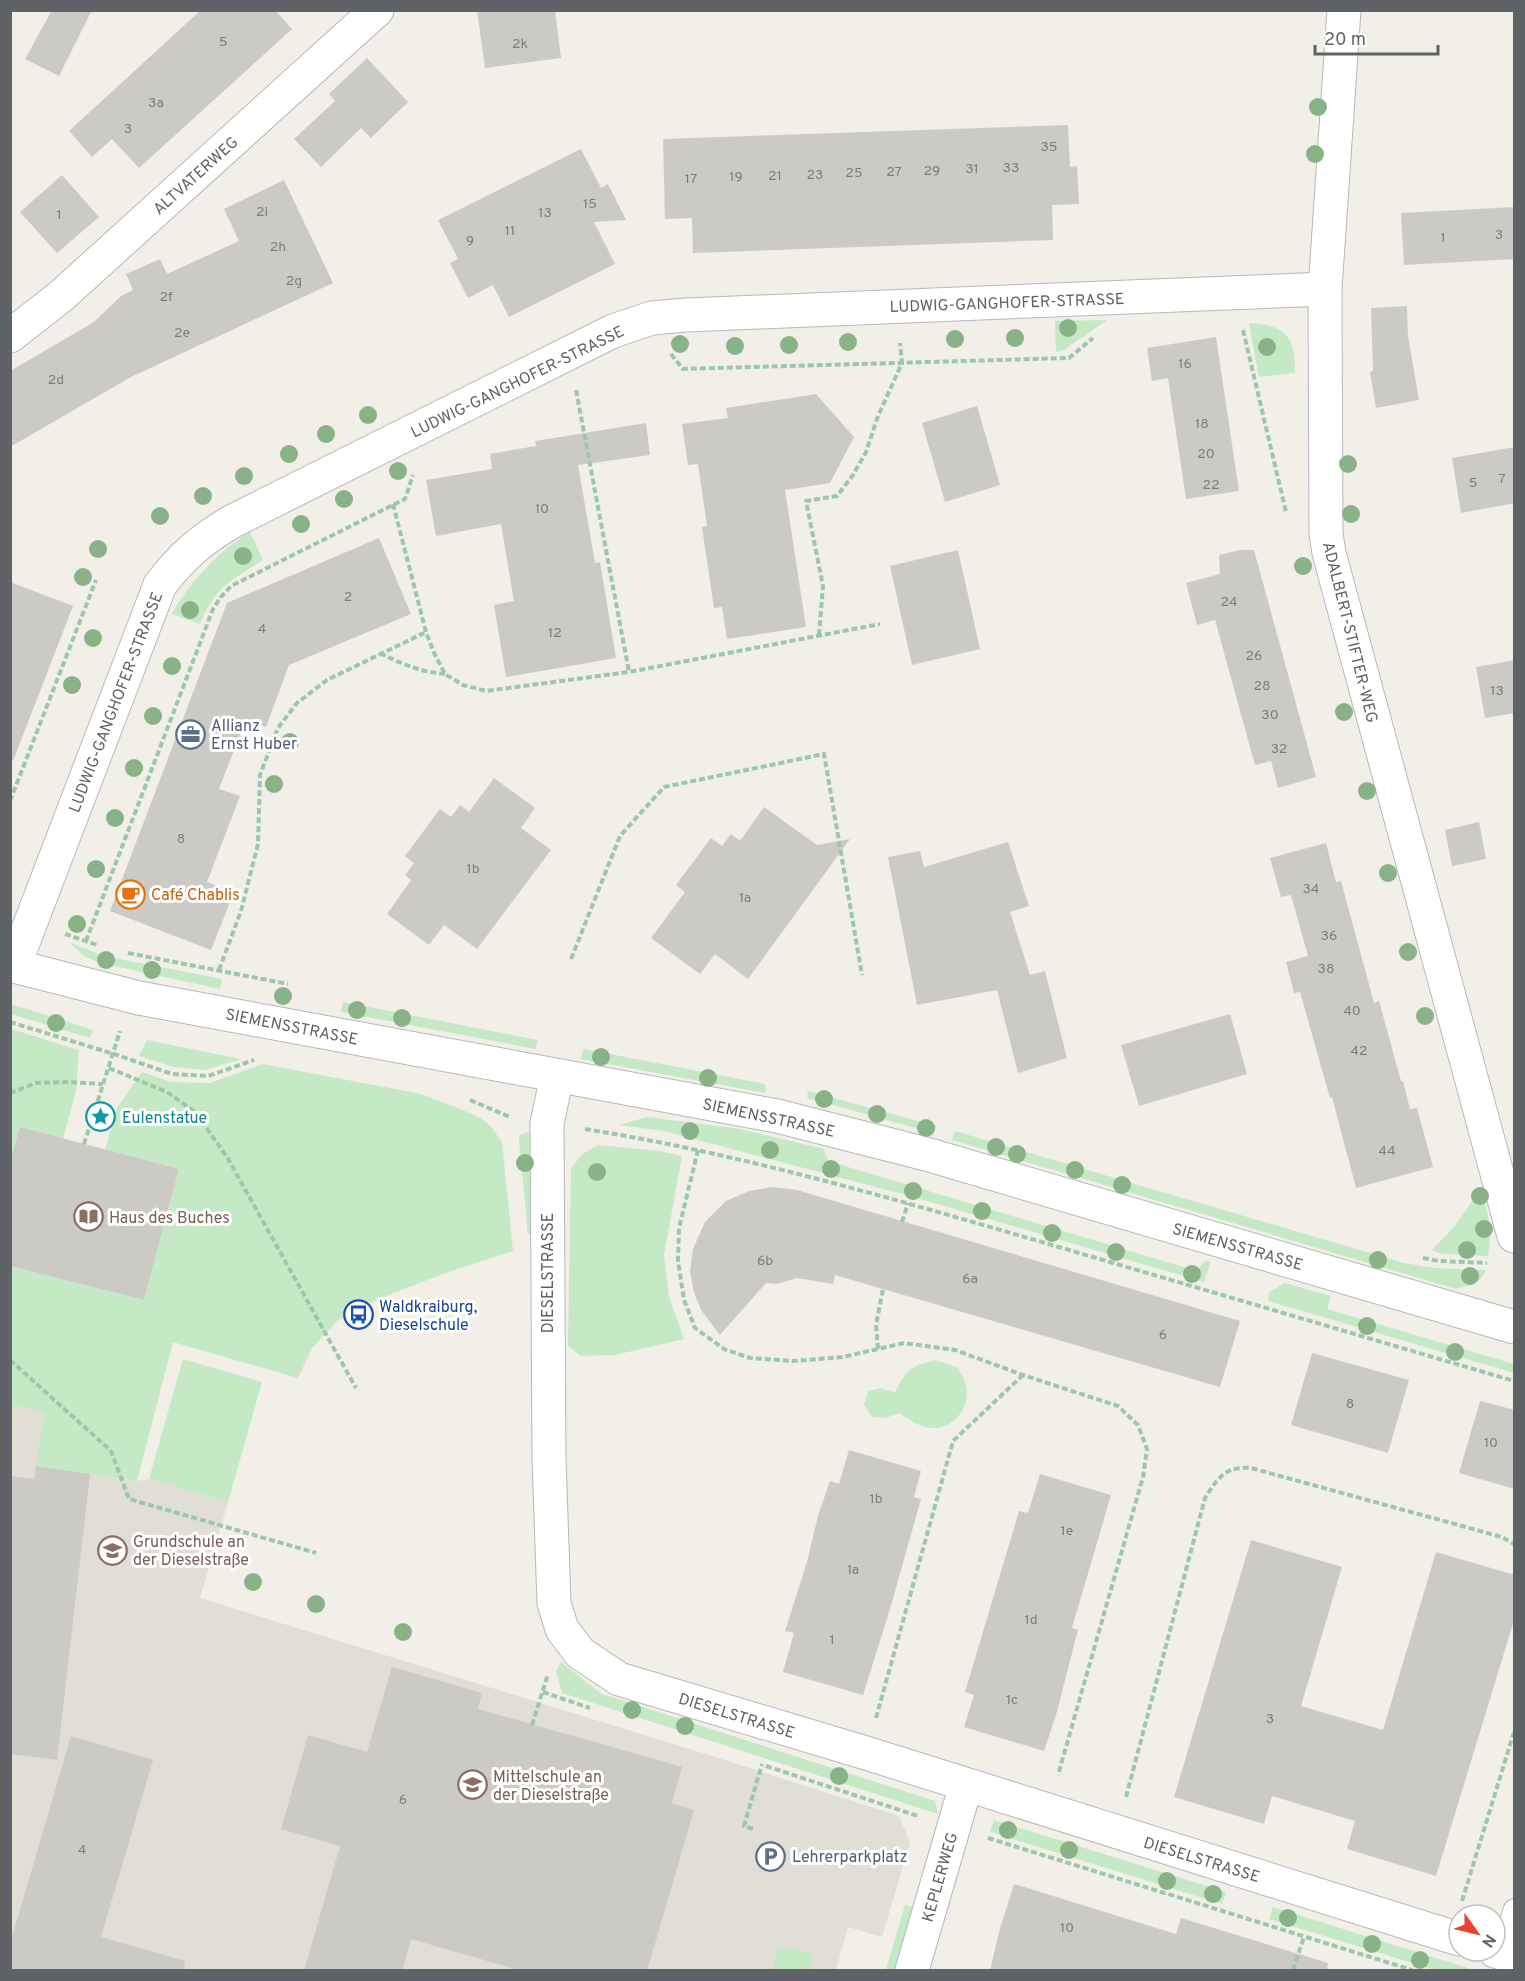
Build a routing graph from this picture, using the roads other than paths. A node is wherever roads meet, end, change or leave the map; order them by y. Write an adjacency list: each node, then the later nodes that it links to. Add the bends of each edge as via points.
1 (377, 10): 4 (street, ALTVATERWEG, via 60,297)
2 (1344, 10): 3 (street, ADALBERT-STIFTER-WEG)
3 (1325, 289): 5 (street, LUDWIG-GANGHOFER-STRASSE, via 652,318 613,332 231,522 185,554 160,585); 7 (street, ADALBERT-STIFTER-WEG, via 1329,553)
4 (10, 336)
5 (12, 966): 6 (street, SIEMENSSTRASSE, via 139,998)
6 (557, 1076): 8 (street, SIEMENSSTRASSE, via 777,1116 914,1151); 9 (street, DIESELSTRASSE, via 547,1122 551,1540 554,1602 562,1629 580,1653 619,1679)
7 (1515, 1236)
8 (1513, 1321)
9 (966, 1785): 11 (street, DIESELSTRASSE); 13 (street, KEPLERWEG)
10 (1515, 1910): 12 (lane)
11 (1447, 1935)
12 (1507, 1941)
13 (912, 1971)

